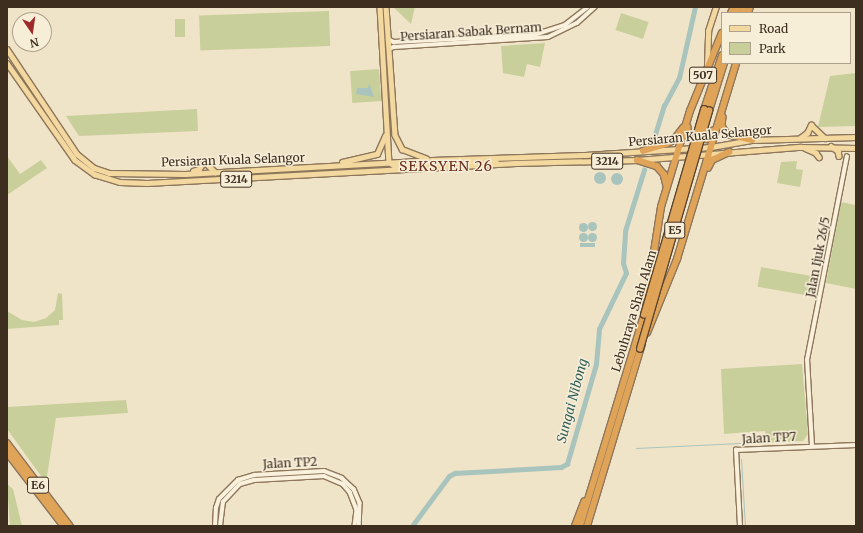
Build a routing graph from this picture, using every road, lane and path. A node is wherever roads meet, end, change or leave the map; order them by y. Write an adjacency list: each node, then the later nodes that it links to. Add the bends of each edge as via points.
1 (380, 7): 21 (main road)
2 (386, 7): 9 (main road)
3 (588, 7): 6 (street, Persiaran Sabak Bernam)
4 (595, 7): 7 (street, Persiaran Sabak Bernam)
5 (716, 7): 16 (main road, via 708,31)
6 (580, 14): 7 (street); 9 (street, Persiaran Sabak Bernam, via 566,25 534,35 394,42)
7 (584, 18): 11 (street, Persiaran Sabak Bernam, via 566,30 548,37 394,47)
8 (721, 34): 16 (highway, 507)
9 (387, 38): 11 (main road)
10 (7, 49): 43 (main road, Persiaran Kuala Selangor / 3214, via 77,154 94,168 109,172)
11 (388, 50): 38 (main road, via 398,145 408,154)
12 (721, 60): 18 (highway, Lebuhraya Shah Alam / E5)
13 (7, 62): 41 (main road, Persiaran Kuala Selangor / 3214, via 75,160 94,174 120,182 180,182)
14 (724, 64): 18 (highway, Lebuhraya Shah Alam / E5)
15 (736, 64): 17 (highway, 507)
16 (707, 65): 19 (highway, 507)
17 (725, 103): 19 (highway, via 707,139 688,136); 25 (highway, via 724,130 732,136); 27 (highway, 507)
18 (707, 110): 47 (highway, Lebuhraya Shah Alam / E5, bridge); 48 (highway, Lebuhraya Shah Alam / E5, bridge)
19 (690, 111): 20 (highway, 507)
20 (688, 119): 30 (highway, 507); 31 (highway, via 674,140)
21 (386, 129): 40 (main road); 42 (main road, via 382,148 370,158)
22 (856, 137): 23 (main road, Persiaran Kuala Selangor)
23 (825, 138): 24 (main road, Persiaran Kuala Selangor); 24 (main road, via 811,125 808,133)
24 (798, 139): 25 (main road, Persiaran Kuala Selangor)
25 (752, 140): 27 (main road, Persiaran Kuala Selangor / 3214)
26 (829, 146): 28 (main road, Persiaran Kuala Selangor); 29 (main road, Persiaran Kuala Selangor); 34 (main road, via 838,151)
27 (711, 147): 30 (main road, Persiaran Kuala Selangor / 3214); 33 (highway, 507)
28 (800, 147): 32 (main road, Persiaran Kuala Selangor); 35 (main road, via 816,153)
29 (856, 148)
30 (679, 150): 31 (main road, Persiaran Kuala Selangor / 3214); 37 (highway, 507)
31 (643, 151): 38 (main road, Persiaran Kuala Selangor / 3214)
32 (729, 152): 33 (main road, Persiaran Kuala Selangor / 3214); 46 (highway, via 709,164)
33 (708, 156): 37 (main road, Persiaran Kuala Selangor / 3214); 46 (highway, 507)
34 (839, 156)
35 (819, 157)
36 (847, 157): 51 (street, Jalan Ijuk 26/5, via 807,360)
37 (677, 158): 39 (main road, Persiaran Kuala Selangor / 3214); 45 (highway, 507)
38 (432, 160): 40 (main road, Persiaran Kuala Selangor / 3214)
39 (637, 160): 41 (main road, Persiaran Kuala Selangor / 3214); 45 (highway, via 657,166 664,174)
40 (389, 162): 41 (main road, via 395,166 490,162); 42 (main road, Persiaran Kuala Selangor / 3214)
41 (515, 164)
42 (320, 166): 44 (main road, Persiaran Kuala Selangor / 3214)
43 (146, 172): 44 (main road, Persiaran Kuala Selangor / 3214); 44 (main road, via 196,170 201,168 204,161)
44 (215, 172)
45 (667, 186): 47 (highway, 507, via 657,229)
46 (699, 191): 48 (highway, 507, via 677,259)
47 (644, 316): 53 (highway, Lebuhraya Shah Alam / E5)
48 (640, 349): 62 (highway, Lebuhraya Shah Alam / E5)
49 (7, 443): 55 (highway, E6)
50 (856, 445): 51 (street, Jalan TP7)
51 (812, 446): 63 (street, Jalan TP7, via 736,450)
52 (7, 452): 54 (highway, E6)
53 (597, 468): 60 (highway); 61 (highway, Lebuhraya Shah Alam / E5)
54 (64, 526)
55 (70, 526)
56 (215, 526): 59 (street, Jalan TP2, via 219,499 238,480 254,475 324,471 342,478 354,489 361,508)
57 (220, 526): 58 (street, Jalan TP2, via 223,502 240,484 254,480 324,476 344,484 350,492 357,510)
58 (355, 526)
59 (359, 526)
60 (575, 526)
61 (580, 526)
62 (587, 526)
63 (740, 526)

